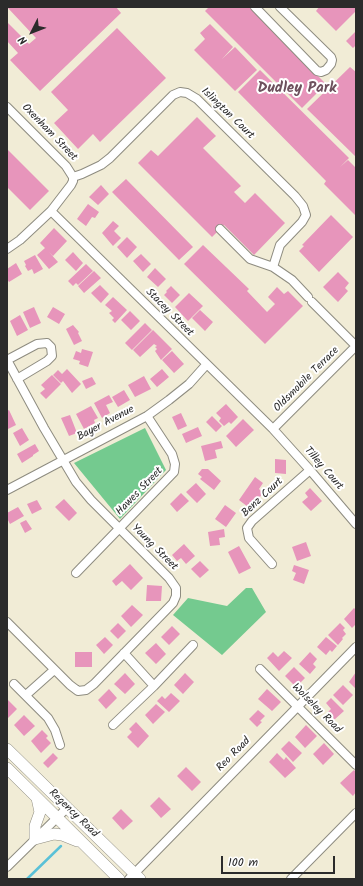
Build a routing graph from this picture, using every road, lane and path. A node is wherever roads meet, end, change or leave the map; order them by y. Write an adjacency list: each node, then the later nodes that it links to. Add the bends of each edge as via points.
1 (255, 7): 2 (street, via 317,70 326,70 331,64 331,57)
2 (280, 7)
3 (7, 107): 4 (street, Oxenham Street, via 66,166)
4 (73, 177): 5 (street, via 71,185); 8 (street, Islington Court, via 101,166 173,95 187,93 197,99 303,206 306,215 280,245)
5 (51, 211): 7 (street); 11 (street, Stacey Street)
6 (220, 229): 8 (street, via 250,259)
7 (7, 249)
8 (273, 267): 9 (street, via 292,280)
9 (356, 346): 15 (street, Oldsmobile Terrace)
10 (7, 360): 12 (street, Young Street); 13 (street, via 37,344 47,343 51,347 52,356 47,361)
11 (206, 365): 14 (street, Bayer Avenue, via 189,384); 15 (street, Stacey Street)
12 (10, 370): 13 (street, Young Street)
13 (17, 379): 16 (street, Young Street)
14 (146, 416): 16 (street, Bayer Avenue); 20 (street, Hawes Street, via 172,454 174,472)
15 (273, 429): 17 (street, Tilley Court)
16 (62, 460): 18 (street, Bayer Avenue); 20 (street, Young Street, via 76,482)
17 (310, 470): 19 (street, Tilley Court); 21 (street, Benz Court, via 247,528 249,538)
18 (7, 490)
19 (356, 524)
20 (119, 529): 22 (street, Hawes Street); 26 (street, Young Street, via 176,588 173,603)
21 (272, 564)
22 (76, 573)
23 (7, 622): 28 (street, Young Street)
24 (194, 646): 30 (street)
25 (356, 647): 32 (street, Reo Road)
26 (124, 653): 28 (street, Young Street, via 86,690 78,691); 30 (street)
27 (260, 669): 32 (street, Wolseley Road)
28 (54, 670): 31 (street)
29 (14, 684): 31 (street)
30 (154, 686): 33 (street)
31 (26, 695): 34 (street, via 52,723)
32 (298, 707): 36 (street, Wolseley Road); 45 (street, Reo Road)
33 (113, 725)
34 (60, 745)
35 (10, 757): 39 (main road, Regency Road)
36 (356, 765)
37 (7, 768): 38 (main road, Regency Road)
38 (37, 798): 41 (main road, Regency Road); 42 (main road, via 40,812 35,826)
39 (67, 808): 41 (street); 45 (main road, Regency Road)
40 (356, 813): 47 (street)
41 (58, 818): 42 (street); 43 (main road, Regency Road)
42 (36, 839): 43 (main road, via 54,834); 44 (street)
43 (82, 842): 46 (main road, Regency Road)
44 (7, 867)
45 (134, 877)
46 (119, 879)
47 (291, 879)

